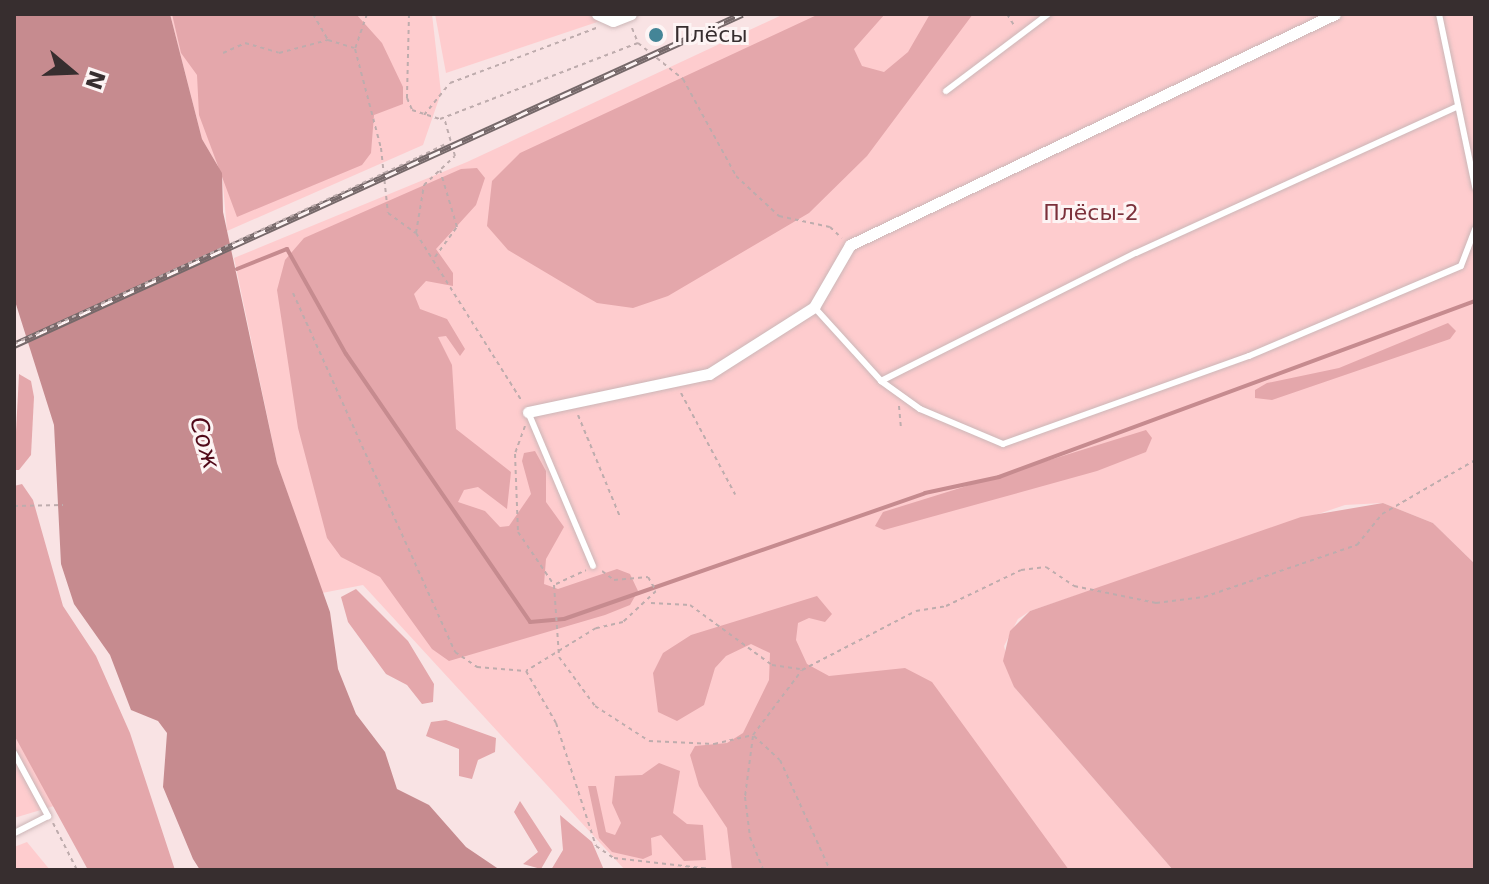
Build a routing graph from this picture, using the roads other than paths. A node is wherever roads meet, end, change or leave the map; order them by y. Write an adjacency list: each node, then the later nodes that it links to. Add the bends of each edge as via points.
1 (1048, 14): 6 (lane, via 1017,32)
2 (1335, 14): 10 (street, via 850,245)
3 (1439, 14): 7 (lane)
4 (629, 15): 5 (street)
5 (601, 17)
6 (946, 91)
7 (1456, 107): 8 (lane); 11 (lane, via 1136,253)
8 (1475, 187)
9 (1475, 229): 11 (lane, via 1461,266 1249,356 1003,444)
10 (814, 307): 11 (lane); 12 (street, via 709,374)
11 (881, 381)
12 (528, 412): 13 (lane)
13 (593, 566)
14 (14, 753): 15 (lane, via 48,816)
15 (14, 833)

